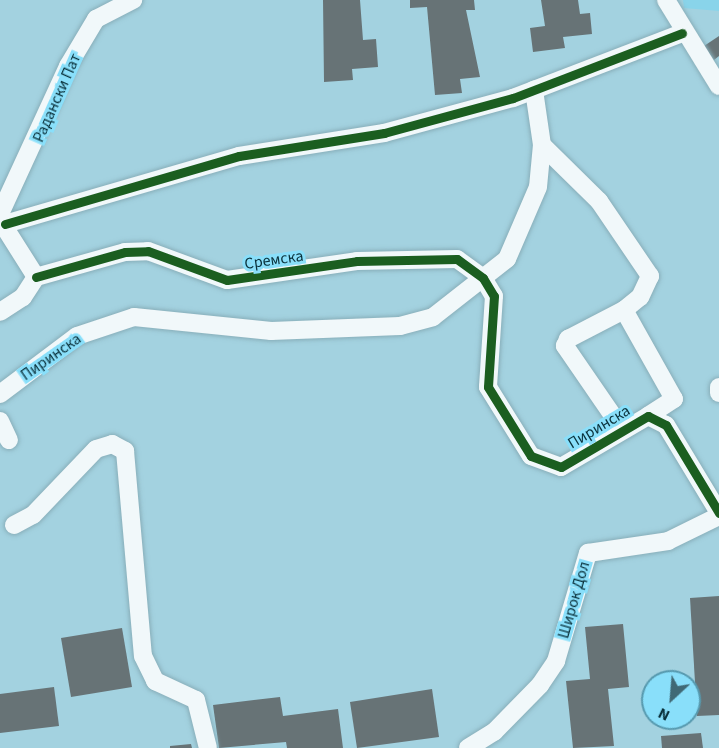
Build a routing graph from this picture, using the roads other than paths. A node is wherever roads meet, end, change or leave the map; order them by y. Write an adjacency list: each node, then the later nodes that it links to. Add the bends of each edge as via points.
1 (133, 0): 7 (street, Радански Пат, via 96,19 68,66)
2 (666, 0): 3 (street)
3 (682, 33): 4 (street); 5 (street)
4 (719, 86)
5 (534, 90): 6 (street, Пиринска); 7 (street, via 384,133 238,156)
6 (542, 145): 9 (street, Пиринска, via 538,187 507,259); 10 (street, via 598,201 650,276 640,297)
7 (2, 219): 8 (street)
8 (36, 277): 9 (street, Сремска, via 77,262 148,251 227,280 424,257 457,259); 11 (street, via 23,297)
9 (483, 278): 14 (street, Пиринска, via 433,317 400,326 271,331 134,317 106,323 77,336); 17 (street, Пиринска, via 494,296 488,387 531,456 561,467)
10 (624, 310): 15 (street, via 674,399); 17 (street, via 568,339 565,346)
11 (0, 312)
12 (719, 387): 13 (street)
13 (719, 393)
14 (0, 394)
15 (648, 416): 17 (street, Пиринска); 19 (street, Пиринска, via 666,425)
16 (0, 421): 18 (street)
17 (622, 429)
18 (9, 440)
19 (719, 514): 22 (street, Широк Дол, via 668,541 588,553 556,661 501,725)
20 (14, 525): 21 (street, via 33,515 96,449 112,444 125,451 143,656 156,681 196,700)
21 (208, 748)
22 (468, 748)

